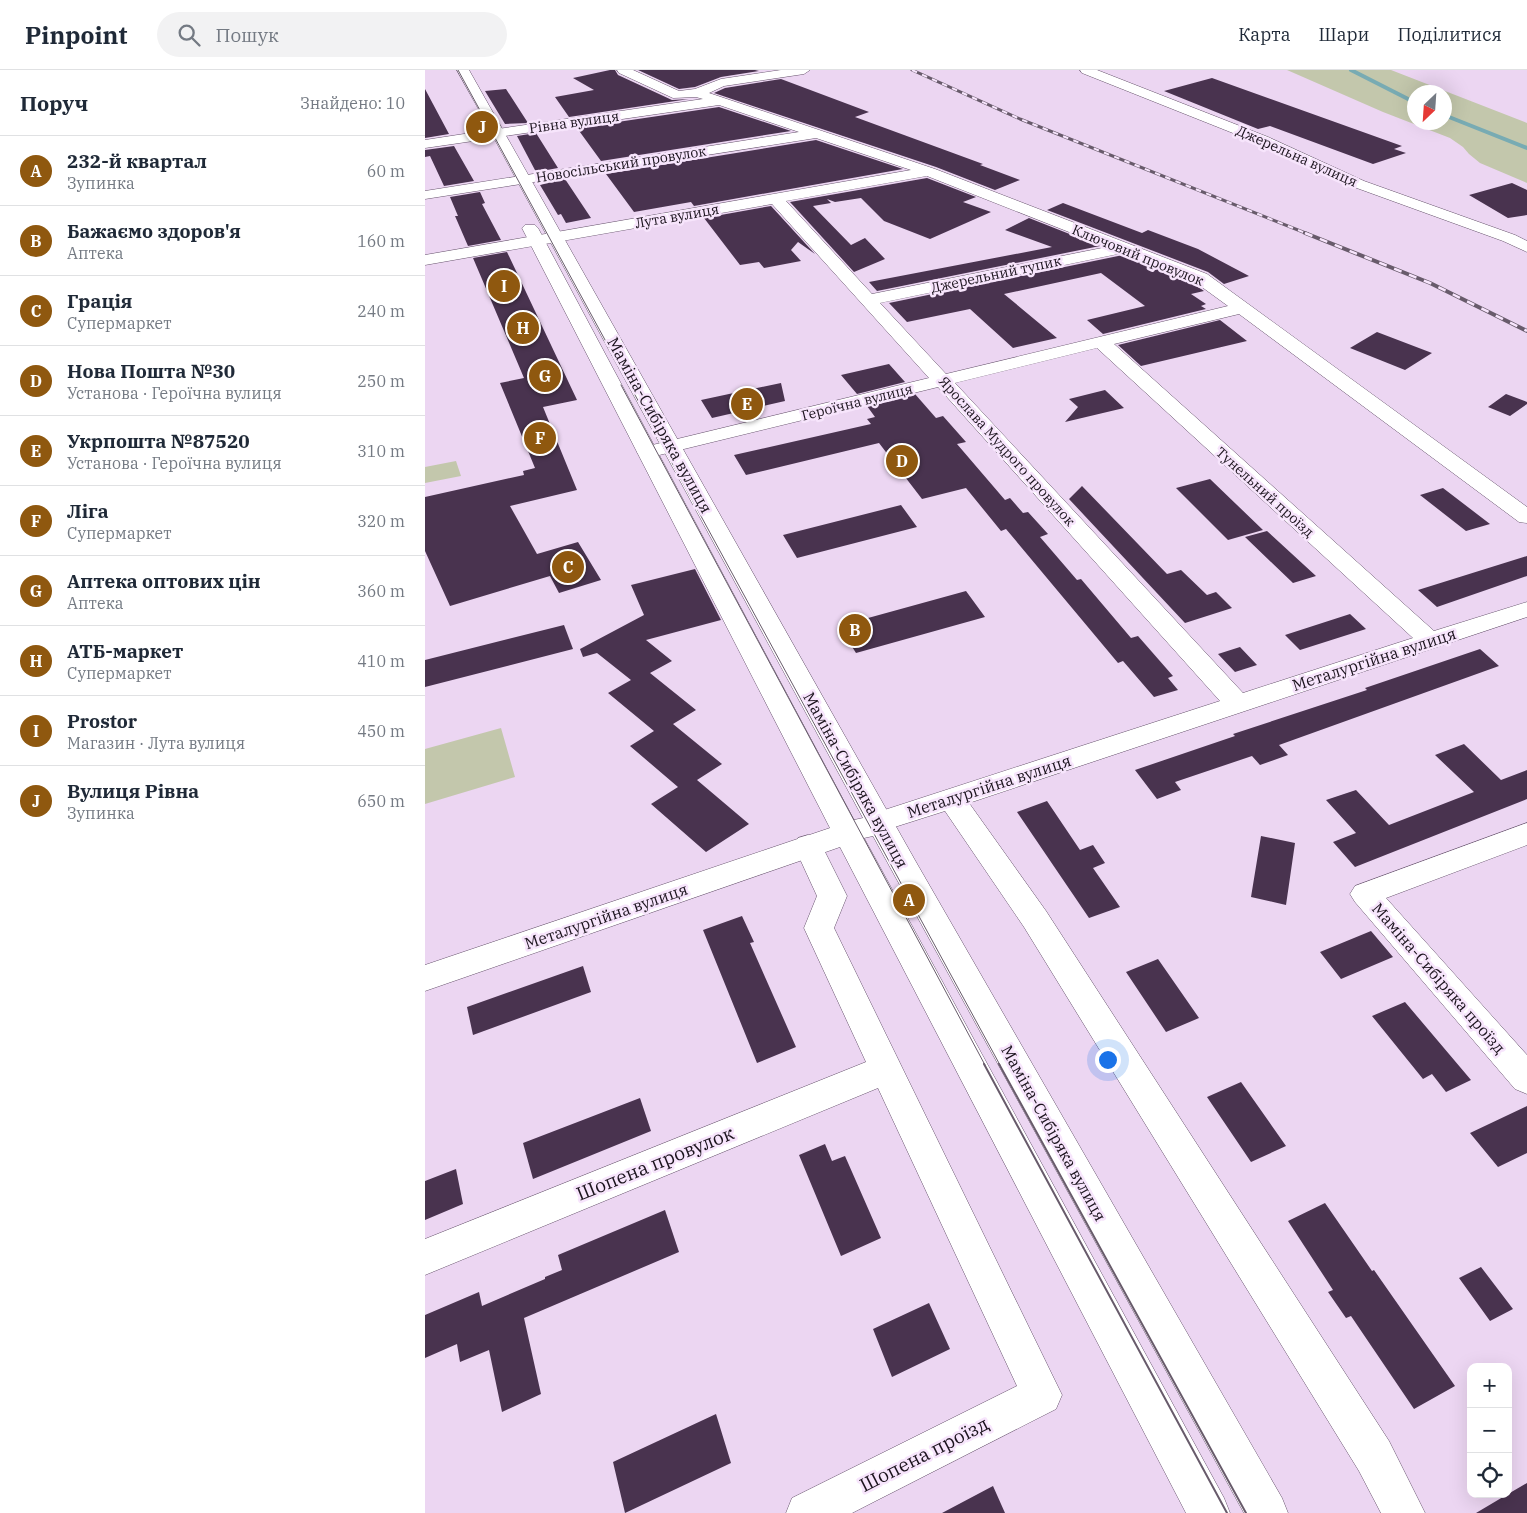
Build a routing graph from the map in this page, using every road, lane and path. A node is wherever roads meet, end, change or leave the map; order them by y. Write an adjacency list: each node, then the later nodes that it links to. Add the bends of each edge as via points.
1 (463, 70): 10 (street, Маміна-Сибіряка вулиця)
2 (623, 70): 6 (street)
3 (804, 70): 5 (street, Ключовий провулок, via 721,83)
4 (1086, 70): 25 (street, Джерельна вулиця, via 1263,140 1359,184)
5 (697, 93): 6 (street, Ключовий провулок); 7 (street, Ключовий провулок)
6 (677, 95): 8 (street)
7 (723, 100): 8 (street, Рівна вулиця); 11 (street, Ключовий провулок)
8 (687, 106): 10 (street, Рівна вулиця)
9 (473, 119): 12 (street)
10 (498, 133): 12 (street, Рівна вулиця); 17 (street, Маміна-Сибіряка вулиця)
11 (818, 133): 16 (street, Ключовий провулок); 17 (street, Новосільський провулок)
12 (481, 136): 13 (street, Рівна вулиця); 14 (street)
13 (425, 144)
14 (489, 151)
15 (497, 167): 18 (street)
16 (929, 172): 20 (street, Лута вулиця); 26 (street, Ключовий провулок)
17 (523, 179): 18 (street, Новосільський провулок); 23 (street, Маміна-Сибіряка вулиця)
18 (505, 182): 19 (street, Новосільський провулок); 21 (street)
19 (425, 196)
20 (776, 198): 23 (street, Лута вулиця); 28 (street, Ярослава Мудрого провулок)
21 (514, 199)
22 (523, 216): 24 (street, Маміна-Сибіряка вулиця)
23 (555, 237): 24 (street, Лута вулиця); 32 (street, Маміна-Сибіряка вулиця)
24 (536, 240): 27 (street, Лута вулиця); 33 (street, Маміна-Сибіряка вулиця)
25 (1527, 247)
26 (1124, 248): 28 (street, Джерельний тупик); 29 (street, Ключовий провулок, via 1201,278)
27 (425, 260)
28 (869, 300): 31 (street, Ярослава Мудрого провулок)
29 (1242, 308): 30 (street, Героїчна вулиця); 34 (street, Ключовий провулок)
30 (1101, 342): 31 (street, Героїчна вулиця); 36 (street, Тунельний проїзд)
31 (943, 381): 32 (street, Героїчна вулиця); 37 (street, Ярослава Мудрого провулок)
32 (671, 447): 33 (street, Героїчна вулиця); 39 (street, Маміна-Сибіряка вулиця)
33 (647, 452): 40 (street, Маміна-Сибіряка вулиця)
34 (1527, 517)
35 (1527, 609): 36 (street, Металургійна вулиця)
36 (1430, 641): 37 (street, Металургійна вулиця)
37 (1238, 704): 38 (street, Металургійна вулиця)
38 (951, 798): 39 (street, Металургійна вулиця); 50 (street, via 1035,919 1374,1456)
39 (879, 822): 40 (street, Металургійна вулиця); 49 (street, Маміна-Сибіряка вулиця)
40 (847, 833): 42 (street, Металургійна вулиця); 48 (street, Маміна-Сибіряка вулиця)
41 (1527, 834): 45 (street, Маміна-Сибіряка проїзд, via 1365,894)
42 (808, 846): 43 (street, Металургійна вулиця); 44 (street, via 832,896 819,928)
43 (425, 978)
44 (886, 1069): 46 (street, Шопена провулок); 47 (street, Шопена проїзд, via 1042,1395)
45 (1527, 1079)
46 (425, 1257)
47 (807, 1513)
48 (1209, 1513)
49 (1267, 1513)
50 (1404, 1513)

